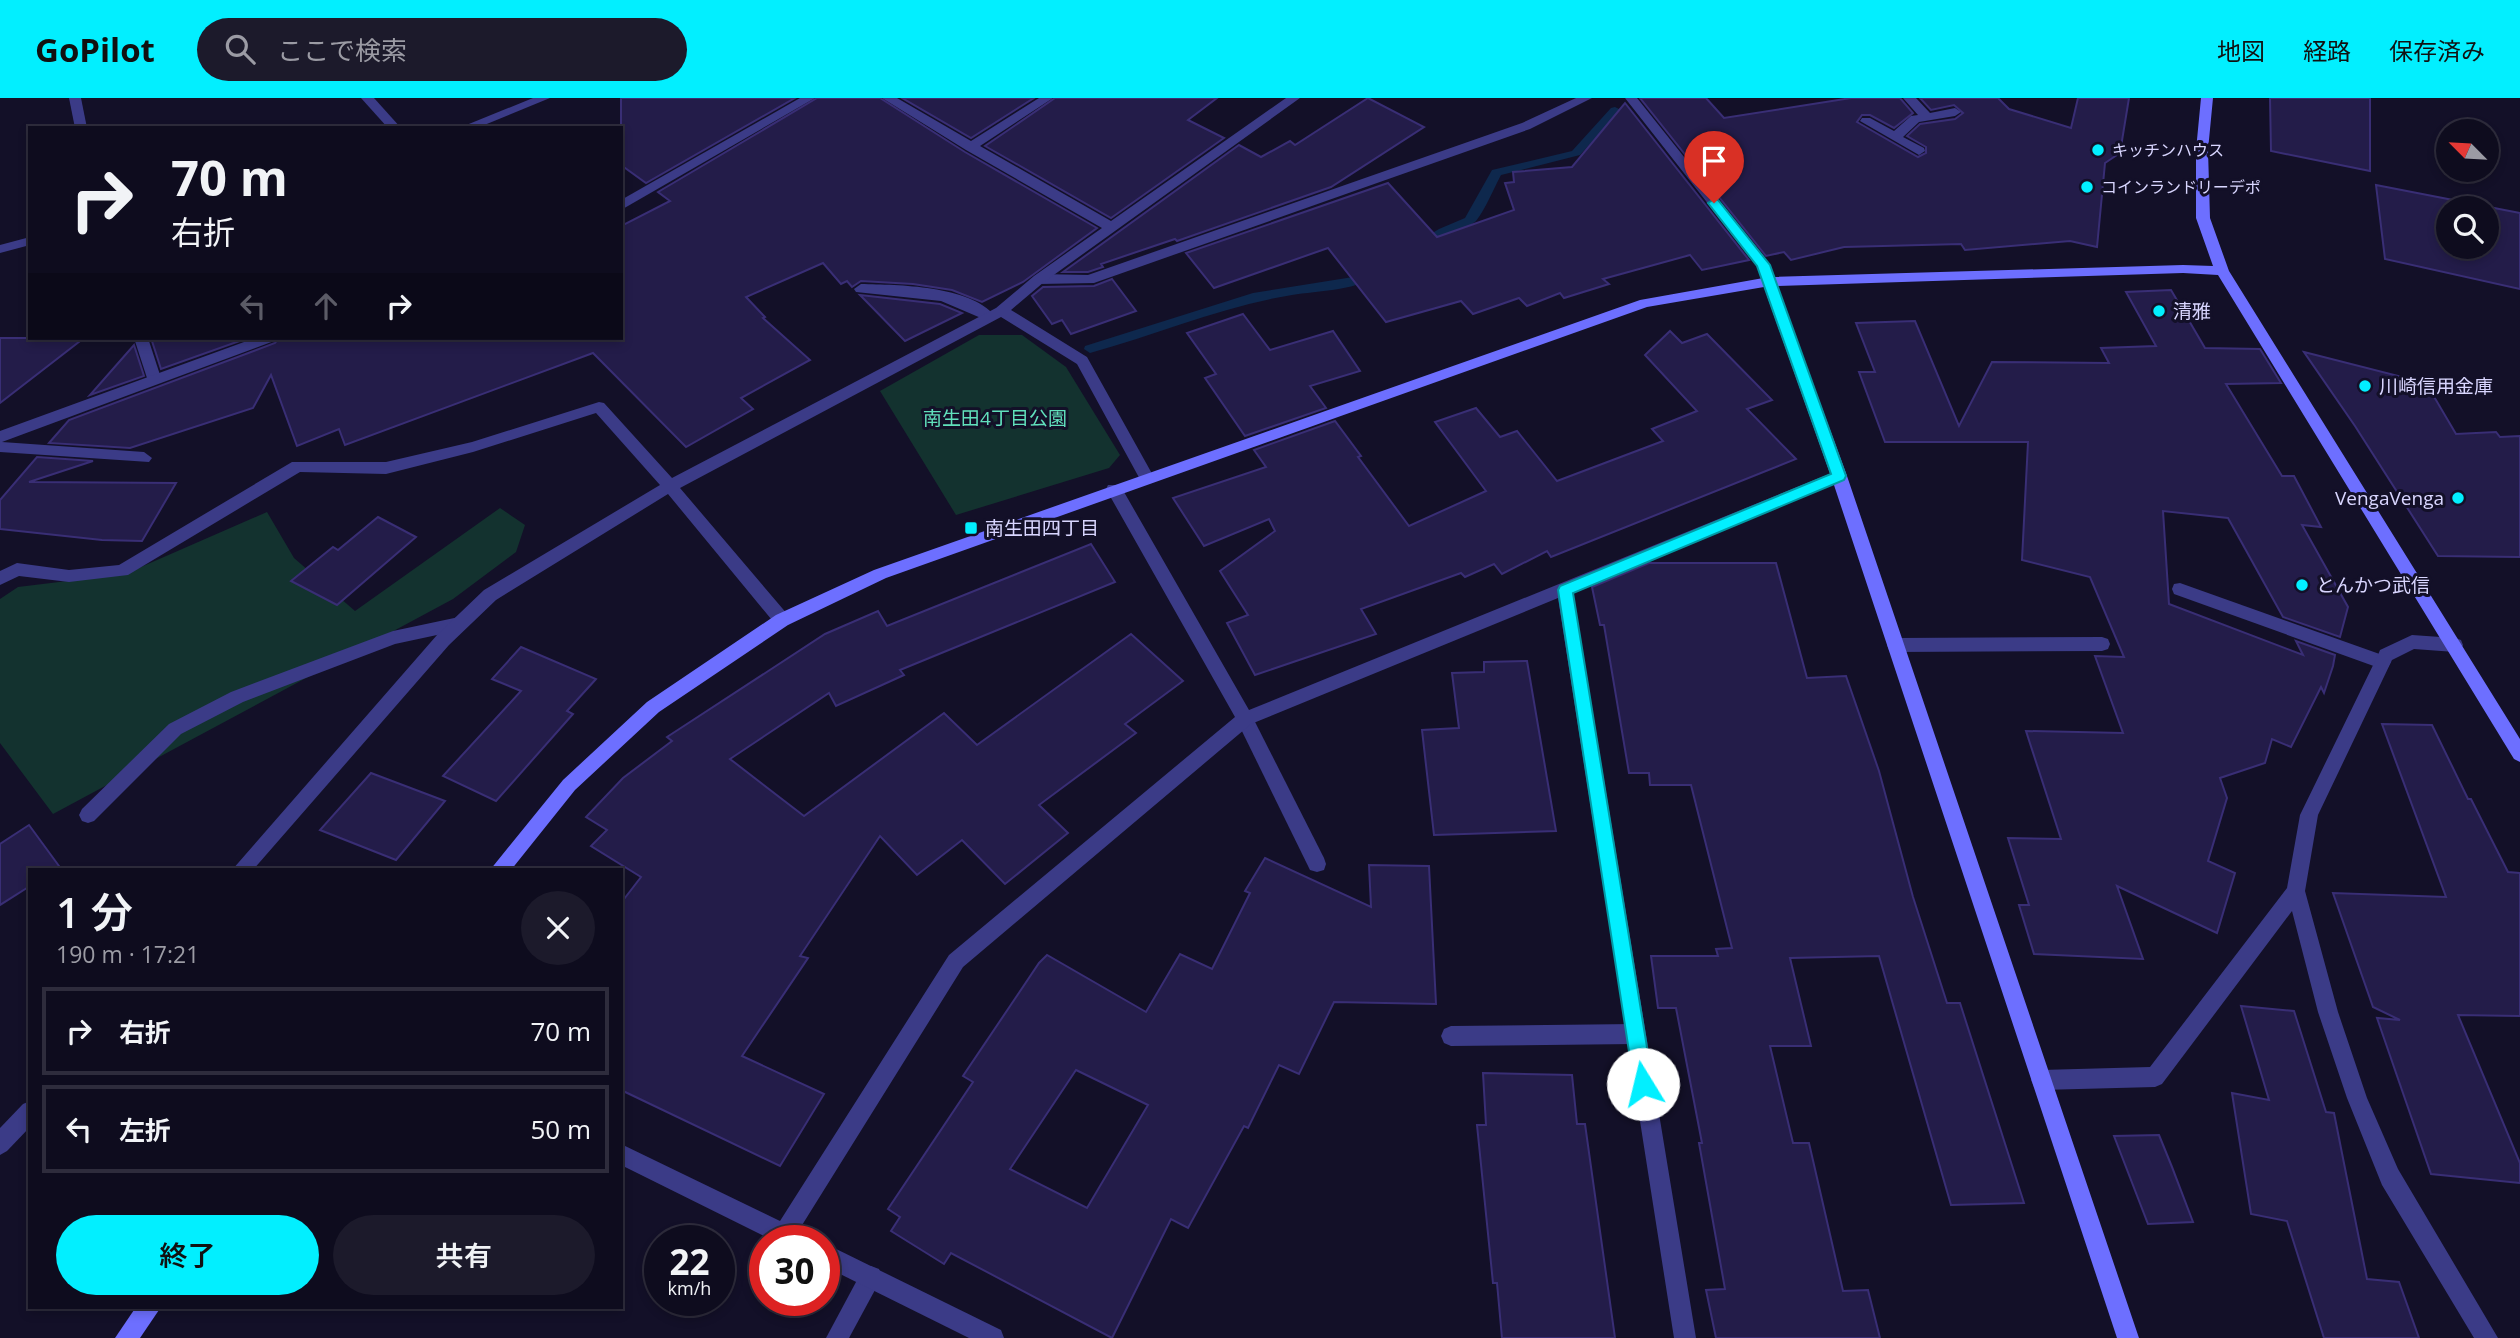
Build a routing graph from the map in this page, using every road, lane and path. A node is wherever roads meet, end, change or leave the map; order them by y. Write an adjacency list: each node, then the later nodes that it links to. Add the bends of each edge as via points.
1 (75, 98): 15 (street)
2 (367, 98): 16 (street)
3 (544, 98): 17 (street)
4 (809, 98): 21 (street)
5 (888, 98): 19 (street)
6 (1047, 98): 19 (street)
7 (1294, 98): 22 (street)
8 (1586, 98): 26 (street, via 1526,126 1088,280)
9 (1631, 98): 27 (street, via 1763,265)
10 (1909, 98): 13 (street)
11 (2207, 98): 25 (street, via 2203,218)
12 (1955, 113): 13 (street)
13 (1927, 117): 18 (street, via 1915,119)
14 (1866, 121): 18 (street)
15 (81, 126)
16 (393, 126)
17 (470, 126)
18 (1895, 137): 20 (street)
19 (970, 147): 22 (street)
20 (1919, 151)
21 (623, 205)
22 (1113, 228): 26 (street)
23 (28, 242): 24 (street)
24 (0, 249)
25 (2222, 271): 27 (street); 47 (street)
26 (1039, 279): 29 (street)
27 (1769, 282): 36 (street); 37 (street, via 1645,303)
28 (861, 289): 29 (street, via 925,291)
29 (995, 314): 37 (street, via 1082,361); 38 (street)
30 (142, 340): 32 (street)
31 (263, 340): 32 (street)
32 (154, 379): 33 (street)
33 (0, 437)
34 (0, 447): 35 (street)
35 (144, 458)
36 (1839, 476): 42 (street); 46 (street)
37 (1147, 479): 39 (street)
38 (670, 486): 40 (street, via 599,407 473,447 386,468 298,466 122,571 69,576 17,569); 43 (street); 44 (street, via 490,595)
39 (1114, 489): 43 (street, via 880,574); 49 (street)
40 (0, 579)
41 (2180, 589): 48 (street)
42 (1565, 590): 49 (street); 56 (street)
43 (782, 620): 54 (street, via 653,707 569,785)
44 (459, 624): 51 (street, via 393,638 237,697 175,729); 53 (street)
45 (2102, 644): 46 (street)
46 (1895, 645): 58 (street)
47 (2455, 645): 48 (street, via 2412,642 2386,655); 50 (street)
48 (2382, 662): 55 (street, via 2309,815)
49 (1245, 719): 52 (street); 63 (street, via 956,961)
50 (2520, 754)
51 (88, 815)
52 (1317, 864)
53 (244, 868)
54 (501, 868)
55 (2296, 891): 58 (street, via 2155,1077); 72 (street, via 2328,1012 2390,1177)
56 (1635, 1034): 57 (street); 70 (street)
57 (1451, 1036)
58 (2040, 1080): 71 (street)
59 (28, 1113): 60 (street)
60 (0, 1144)
61 (623, 1155): 62 (street)
62 (766, 1225)
63 (798, 1225)
64 (840, 1262): 65 (street)
65 (871, 1278): 68 (street); 69 (street)
66 (148, 1309): 67 (street)
67 (126, 1338)
68 (837, 1338)
69 (993, 1338)
70 (1685, 1338)
71 (2128, 1338)
72 (2487, 1338)

